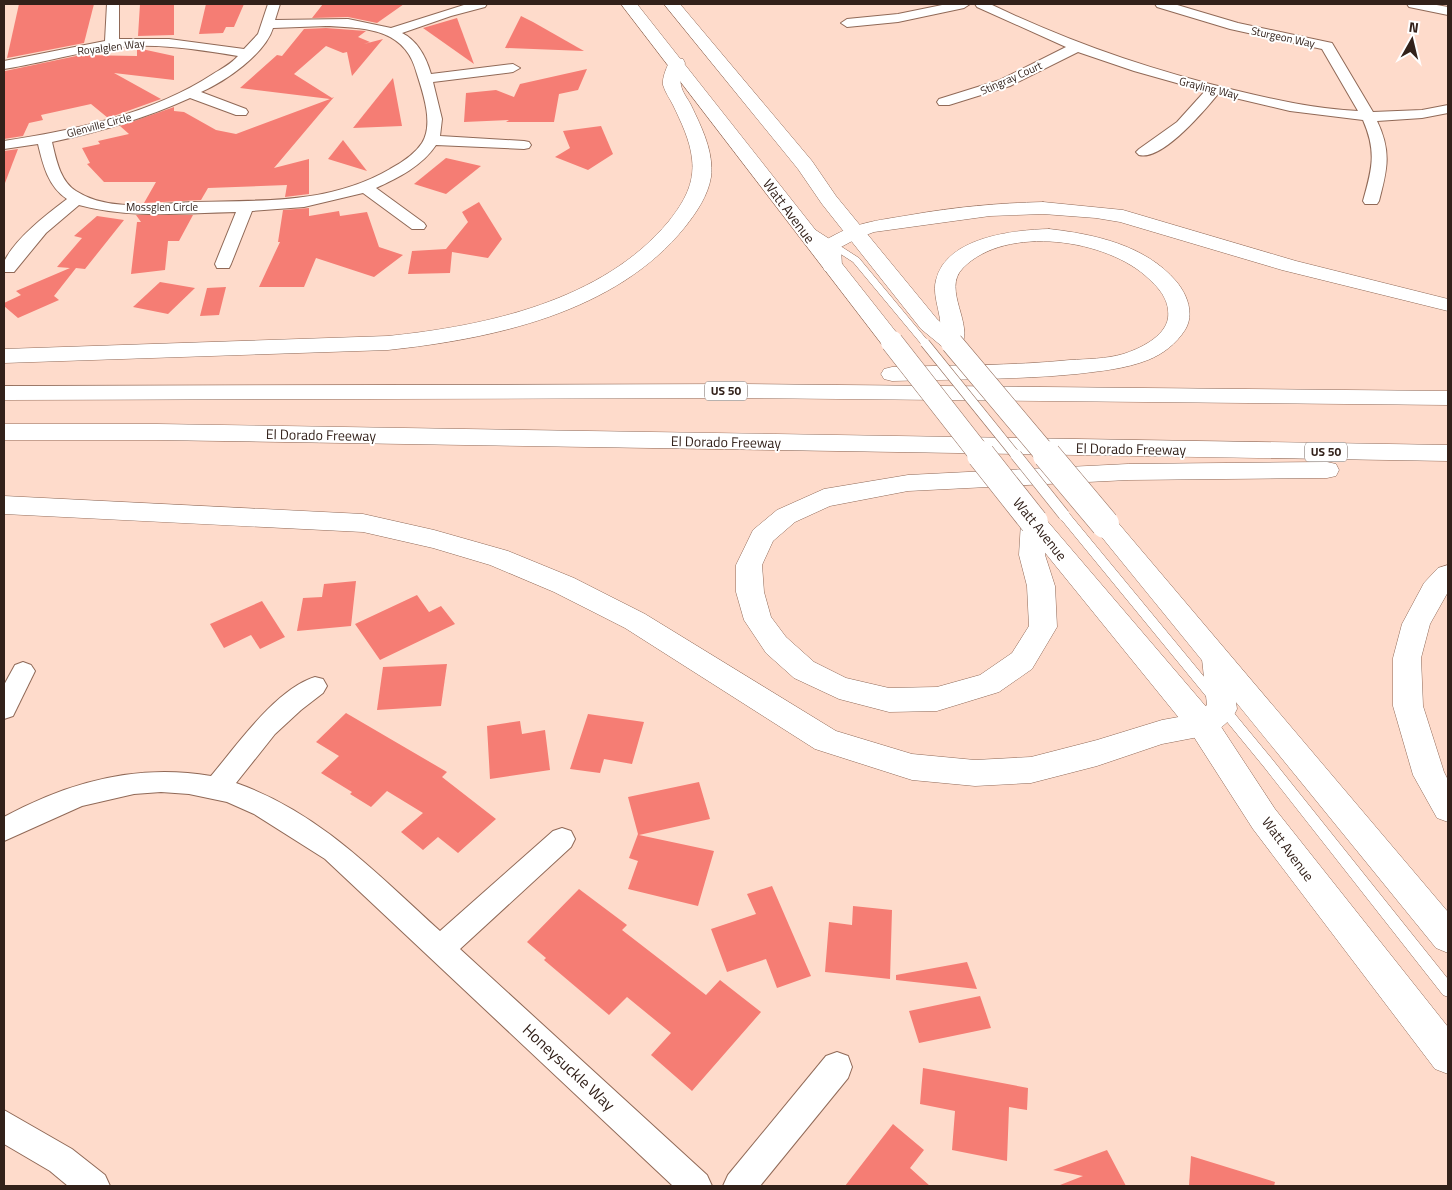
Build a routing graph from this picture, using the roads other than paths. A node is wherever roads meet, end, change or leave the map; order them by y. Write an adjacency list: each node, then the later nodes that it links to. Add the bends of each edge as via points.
1 (113, 4): 14 (street)
2 (274, 4): 12 (street, Glenville Circle)
3 (481, 4): 13 (street)
4 (630, 4): 17 (main road, Watt Avenue)
5 (672, 4): 38 (main road)
6 (964, 4): 11 (street, via 915,15)
7 (981, 4): 15 (street, Grayling Way)
8 (1161, 4): 26 (street, Sturgeon Way, via 1235,26 1327,46)
9 (1413, 4): 10 (street)
10 (1448, 11)
11 (847, 23)
12 (269, 24): 13 (street, via 347,23); 16 (street, Glenville Circle)
13 (391, 32): 20 (street, via 412,45)
14 (112, 44): 16 (street, Royalglen Way, via 178,43); 18 (street, Royalglen Way)
15 (1076, 47): 21 (street, Grayling Way); 23 (street, Stingray Court, via 1005,84)
16 (248, 54): 22 (street, Glenville Circle, via 225,73)
17 (677, 63): 36 (main road, Watt Avenue); 46 (main road, via 672,84 701,156 702,178 694,200 677,227 658,247 599,286 554,307 498,325 388,343)
18 (4, 65)
19 (513, 68): 20 (street)
20 (425, 79): 28 (street, via 436,120)
21 (1214, 90): 26 (street, Grayling Way, via 1305,110); 31 (street, via 1180,129)
22 (190, 93): 25 (street); 27 (street, Glenville Circle, via 129,118)
23 (944, 102)
24 (1448, 110): 26 (street, Grayling Way, via 1406,117)
25 (241, 112)
26 (1368, 117): 34 (street, Sturgeon Way, via 1380,151)
27 (44, 139): 29 (street, Glenville Circle); 33 (street, Mossglen Circle, via 59,185)
28 (431, 140): 30 (street); 32 (street, Mossglen Circle, via 410,163)
29 (4, 145)
30 (524, 145)
31 (1144, 152)
32 (364, 187): 35 (street, Mossglen Circle, via 316,201); 37 (street)
33 (78, 198): 35 (street, Mossglen Circle, via 118,207); 43 (street, via 31,237)
34 (1371, 201)
35 (246, 207): 41 (street)
36 (795, 220): 39 (lane); 42 (main road, Watt Avenue)
37 (418, 226)
38 (855, 231): 39 (main road); 40 (lane); 44 (main road, via 950,213 1022,208 1097,212 1152,224 1289,266); 45 (main road, via 929,324)
39 (831, 245): 40 (lane); 42 (main road)
40 (856, 260): 60 (lane, bridge, via 1064,515)
41 (223, 264)
42 (832, 267): 54 (main road, Watt Avenue, bridge)
43 (8, 268)
44 (1448, 305)
45 (952, 343): 47 (main road, via 952,318 946,300 946,284 952,269 975,250 1009,238 1072,238 1133,257 1150,268 1174,293 1179,309 1176,326 1167,340 1126,360 1046,370 819,376); 56 (main road, bridge)
46 (4, 356)
47 (743, 391): 48 (main road, US 50); 49 (main road, US 50)
48 (4, 393)
49 (1448, 398)
50 (4, 432): 51 (main road, El Dorado Freeway / US 50)
51 (1448, 453)
52 (1448, 470): 54 (main road, via 1128,472 908,483 824,498 786,516 762,536 749,565 750,592 758,620 776,645 804,670 839,688 889,700 937,699 989,684 1022,661 1043,627 1041,586 1032,555)
53 (4, 505): 60 (main road, via 363,523 434,538 498,558 564,585 635,621 826,740 912,767 975,773 1031,770)
54 (1034, 522): 60 (main road, Watt Avenue)
55 (1448, 575): 62 (main road, via 1434,590 1416,624 1407,658 1408,706 1429,775)
56 (1216, 659): 60 (main road); 65 (main road)
57 (23, 671): 59 (street)
58 (315, 686): 61 (street, via 266,727)
59 (4, 709)
60 (1213, 717): 67 (lane); 68 (main road, Watt Avenue, via 1264,819)
61 (217, 788): 63 (street, Honeysuckle Way, via 160,781 125,784 59,802); 66 (street, Honeysuckle Way, via 258,804 334,851)
62 (1448, 808)
63 (4, 830)
64 (562, 839): 66 (street)
65 (1448, 937)
66 (440, 948): 72 (street, Honeysuckle Way)
67 (1448, 990)
68 (1448, 1056)
69 (837, 1067): 73 (street)
70 (4, 1126): 71 (street, via 61,1160)
71 (94, 1186)
72 (696, 1186)
73 (739, 1186)

